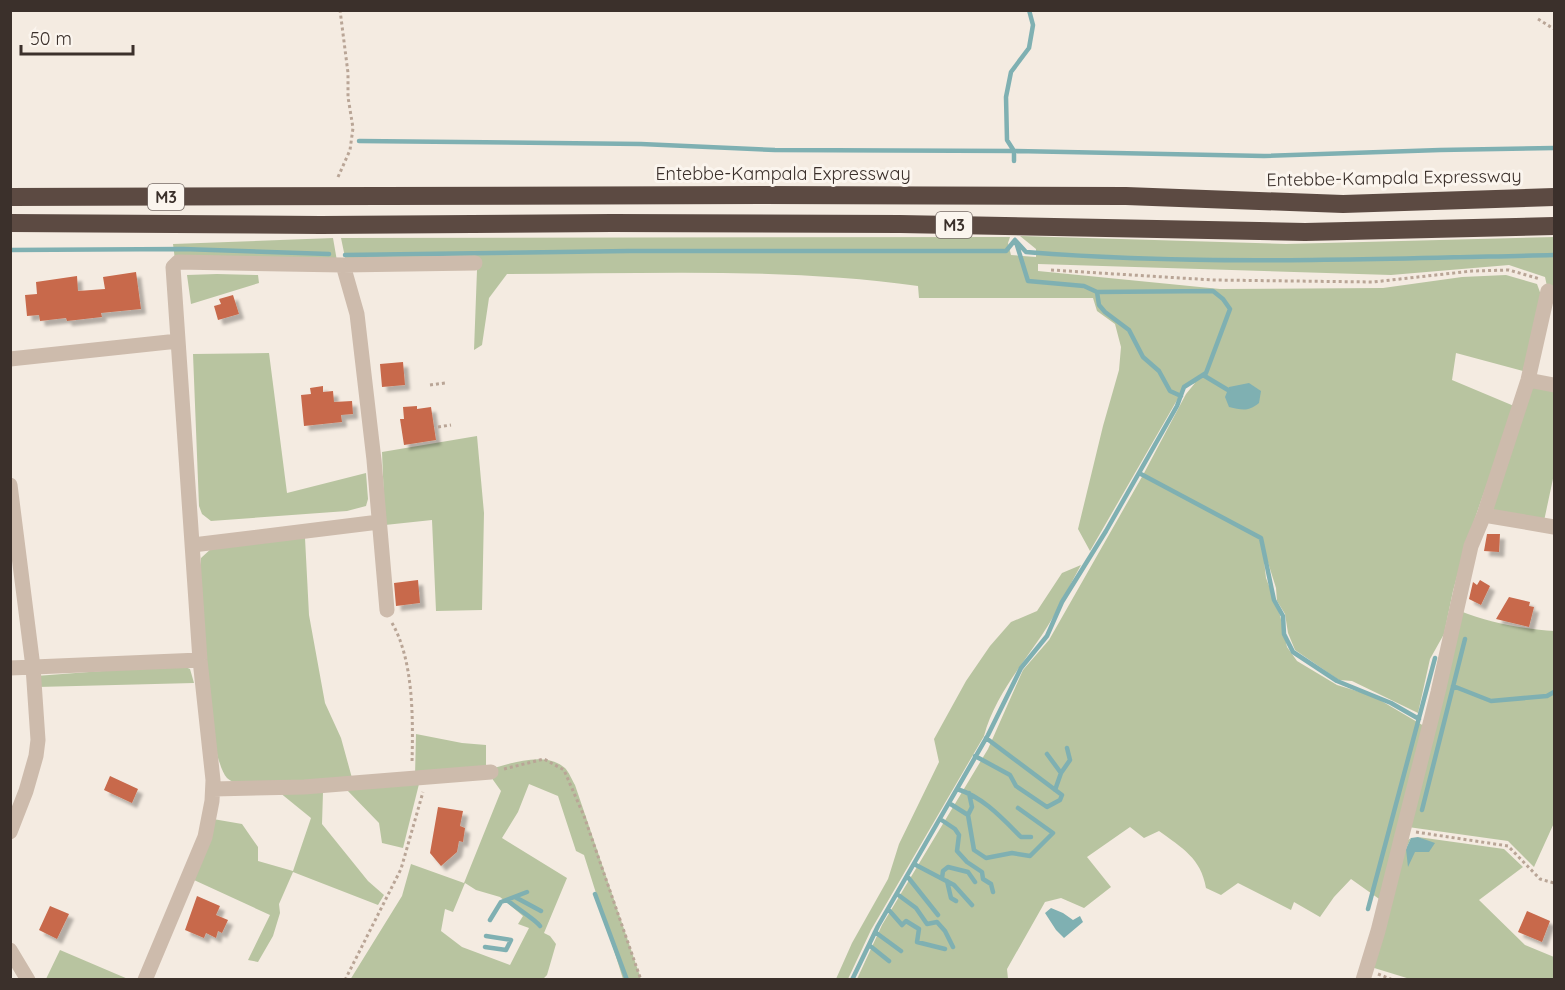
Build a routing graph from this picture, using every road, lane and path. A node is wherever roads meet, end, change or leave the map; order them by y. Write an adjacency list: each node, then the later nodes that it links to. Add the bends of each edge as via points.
1 (340, 10): 4 (path, via 353,128 350,150)
2 (1538, 19): 3 (path)
3 (1554, 29)
4 (338, 177)
5 (10, 197): 6 (highway, Entebbe-Kampala Expressway / M3, via 1114,196 1344,204)
6 (1554, 197)
7 (10, 223): 8 (highway, M3, via 900,224 1305,232)
8 (1554, 226)
9 (475, 263): 10 (street)
10 (343, 265): 13 (street, via 176,262 173,267); 23 (street, via 357,314)
11 (1052, 270): 12 (path, via 1213,280 1373,282 1509,270 1539,279)
12 (1548, 291): 15 (street)
13 (178, 341): 14 (street); 25 (street)
14 (10, 359)
15 (1528, 381): 18 (street); 22 (street)
16 (446, 383): 17 (path)
17 (430, 385)
18 (1554, 385)
19 (451, 425): 20 (path)
20 (438, 427)
21 (10, 485): 28 (street)
22 (1484, 515): 24 (street); 33 (street, via 1471,546)
23 (379, 522): 25 (street); 26 (street)
24 (1554, 527)
25 (193, 545): 27 (street)
26 (387, 610): 31 (path, via 398,633 409,678)
27 (200, 660): 28 (street); 32 (street)
28 (33, 667): 29 (street); 34 (street, via 38,726 36,756)
29 (10, 668)
30 (491, 772): 31 (street); 40 (path, via 544,759 564,770)
31 (419, 779): 32 (street); 39 (path, via 401,869)
32 (213, 789): 38 (street, via 201,848)
33 (1403, 831): 35 (path, via 1508,846 1540,879); 41 (street)
34 (10, 832)
35 (1554, 883)
36 (10, 950): 37 (street)
37 (28, 980)
38 (145, 980)
39 (345, 980)
40 (641, 980)
41 (1363, 980)

